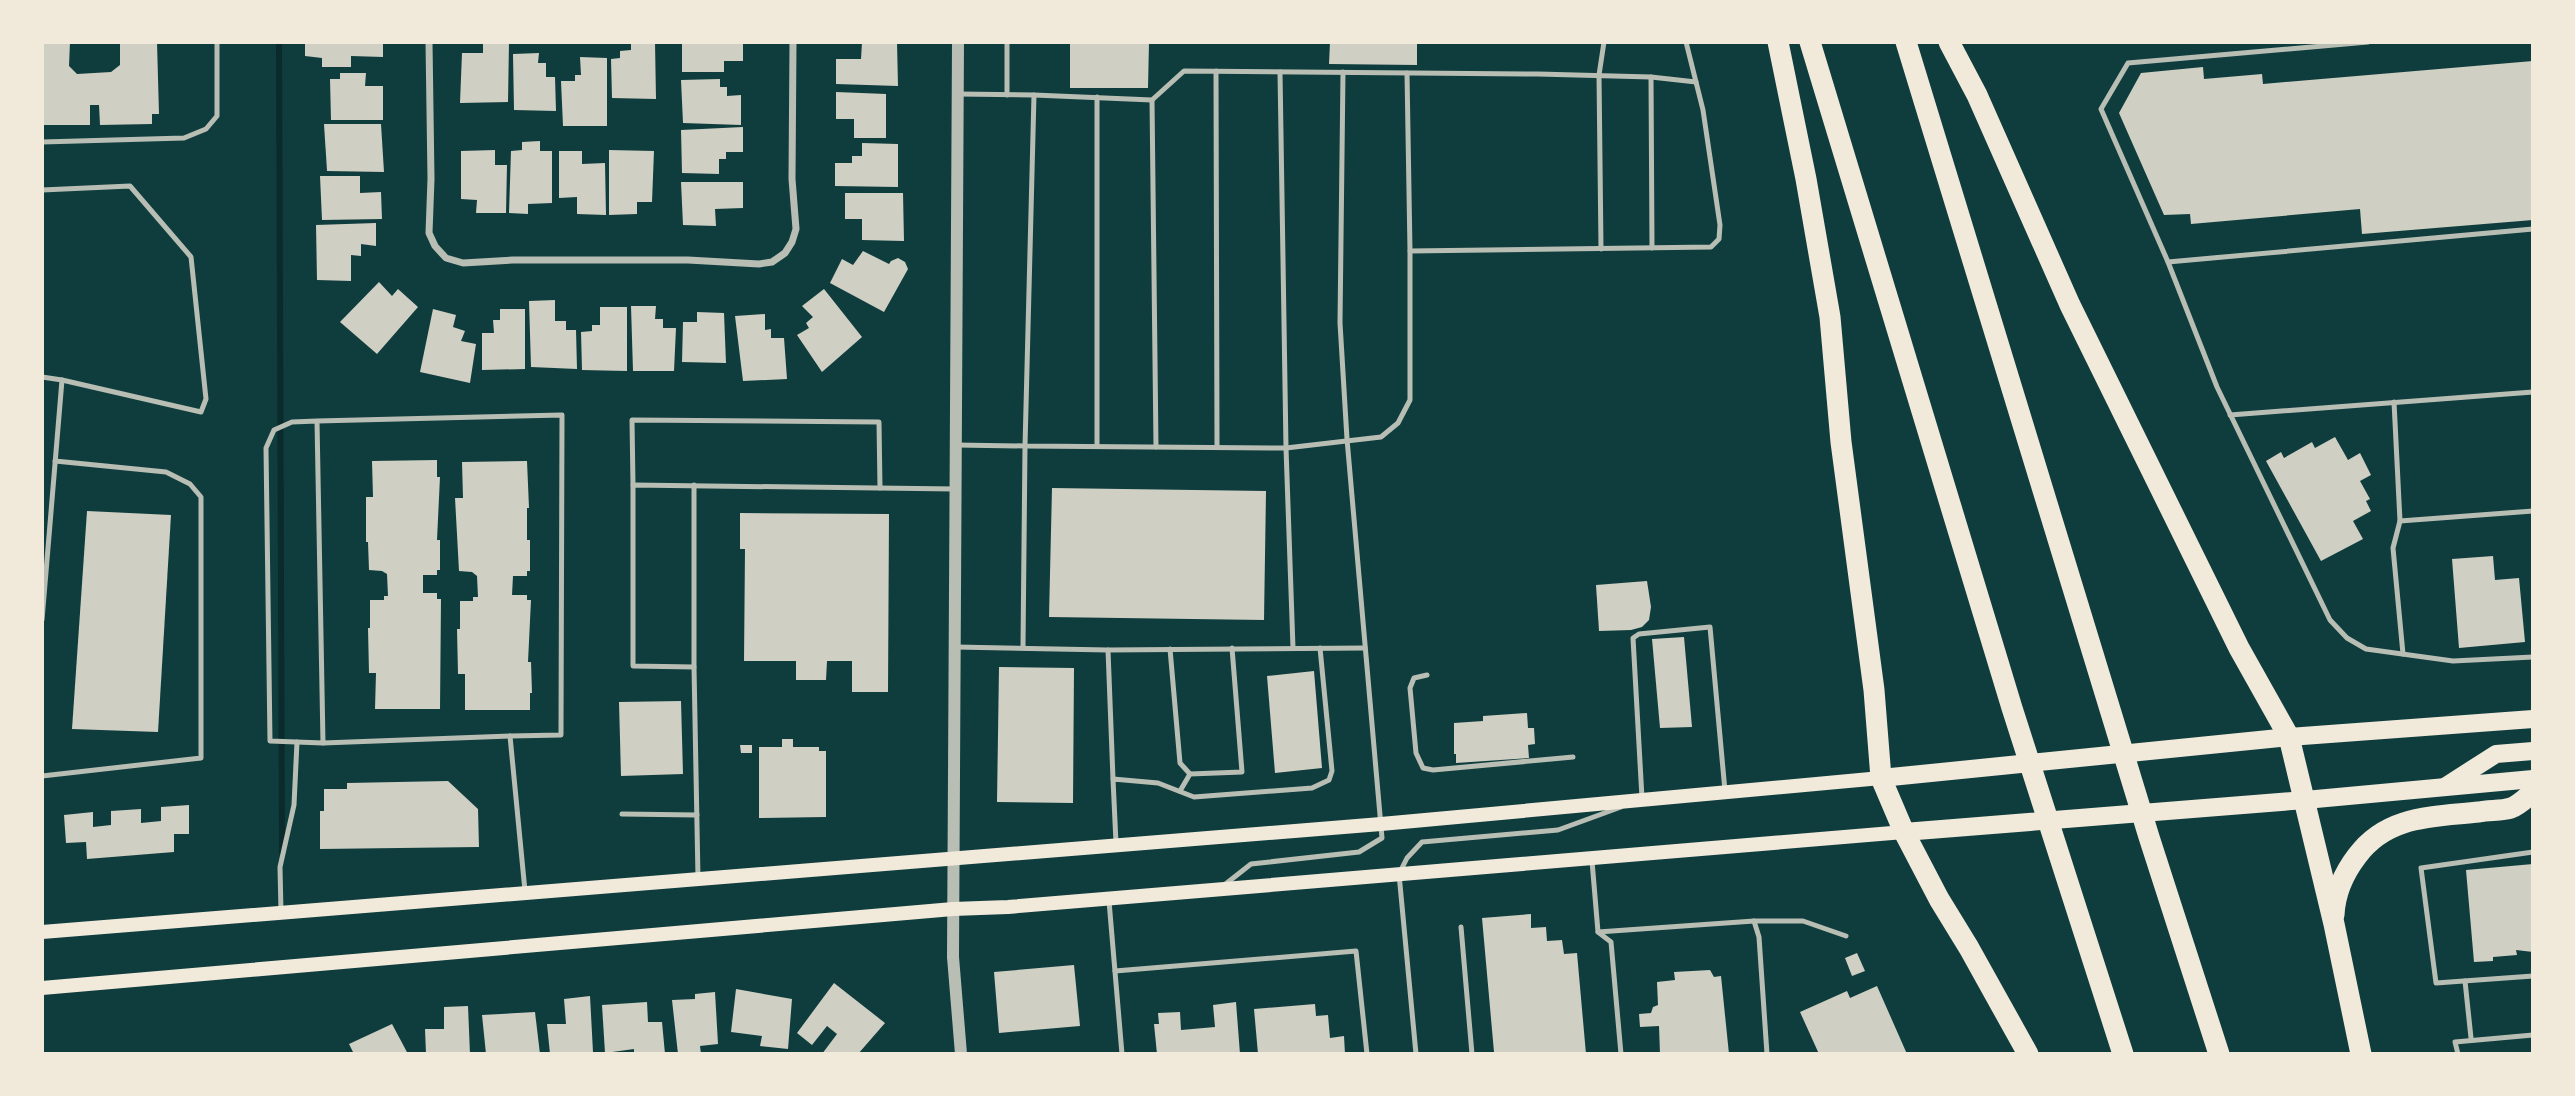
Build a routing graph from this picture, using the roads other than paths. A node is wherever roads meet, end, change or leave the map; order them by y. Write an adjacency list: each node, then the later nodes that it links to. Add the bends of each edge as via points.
1 (217, 42): 25 (lane, via 217,116 206,130 184,138)
2 (429, 42): 3 (street, via 429,233 446,258 463,263 688,260 759,264 785,253 796,229)
3 (793, 42)
4 (958, 42): 20 (street)
5 (1007, 42): 21 (lane)
6 (1604, 42): 17 (lane)
7 (1686, 42): 19 (lane)
8 (1778, 42): 74 (highway, via 1830,317)
9 (1810, 42): 118 (highway, via 2011,708)
10 (1906, 42): 119 (highway)
11 (1949, 42): 67 (highway, via 2070,305 2239,648)
12 (2368, 42): 31 (lane, via 2128,63 2101,109)
13 (1216, 71): 14 (lane); 24 (lane, via 1184,71); 43 (lane)
14 (1280, 72): 15 (lane); 44 (lane)
15 (1343, 72): 16 (lane); 38 (lane, via 1340,323)
16 (1407, 73): 17 (lane); 30 (lane)
17 (1599, 75): 18 (lane); 29 (lane)
18 (1651, 77): 19 (lane); 28 (lane)
19 (1696, 82): 28 (lane, via 1719,239 1711,247)
20 (958, 94): 21 (lane); 39 (street)
21 (1007, 95): 22 (lane)
22 (1034, 95): 23 (lane); 40 (lane)
23 (1097, 97): 24 (lane); 41 (lane)
24 (1152, 100): 42 (lane)
25 (42, 142)
26 (42, 190): 33 (lane, via 130,186 191,257 206,399 201,412)
27 (2533, 229): 31 (lane)
28 (1652, 248): 29 (lane)
29 (1601, 249): 30 (lane)
30 (1410, 251): 38 (lane, via 1410,400 1398,424 1381,437)
31 (2168, 261): 36 (lane)
32 (42, 377): 33 (lane)
33 (62, 380): 45 (lane)
34 (2533, 392): 35 (lane)
35 (2394, 402): 36 (lane); 51 (lane)
36 (2230, 415): 61 (lane, via 2330,620 2366,649)
37 (317, 421): 66 (lane, via 562,415 561,735); 68 (lane, via 292,422 274,430 266,448 270,741); 69 (lane)
38 (1347, 439): 44 (lane); 58 (lane)
39 (956, 445): 40 (lane); 49 (street)
40 (1025, 446): 41 (lane); 54 (lane)
41 (1097, 446): 42 (lane)
42 (1156, 447): 43 (lane)
43 (1217, 447): 44 (lane)
44 (1286, 448): 56 (lane)
45 (55, 461): 52 (lane); 73 (lane, via 166,472 190,484 201,497 201,758)
46 (632, 485): 47 (lane); 48 (lane, via 632,420 879,422); 63 (lane, via 632,666)
47 (694, 485): 48 (lane); 63 (lane)
48 (880, 488): 49 (lane)
49 (956, 489): 53 (street)
50 (2533, 511): 51 (lane)
51 (2400, 521): 61 (lane, via 2393,548)
52 (42, 620)
53 (954, 647): 54 (lane); 89 (street)
54 (1023, 647): 60 (lane)
55 (1233, 648): 56 (lane); 59 (lane); 72 (lane, via 1242,772)
56 (1293, 648): 57 (lane)
57 (1321, 648): 58 (lane); 78 (lane, via 1332,771 1329,780 1312,788 1194,797)
58 (1365, 648): 85 (lane)
59 (1170, 649): 60 (lane); 72 (lane, via 1180,763)
60 (1108, 650): 75 (lane)
61 (2403, 654): 62 (lane, via 2454,662)
62 (2533, 657)
63 (694, 667): 84 (lane)
64 (1427, 675): 71 (lane, via 1413,678 1410,688 1416,753 1423,768)
65 (2533, 719): 67 (main road)
66 (510, 736): 69 (lane); 94 (lane)
67 (2289, 737): 74 (main road); 82 (highway)
68 (297, 742): 69 (lane); 97 (lane, via 294,805 280,867)
69 (323, 743)
70 (2533, 751): 77 (main road, via 2496,754)
71 (1573, 757)
72 (1190, 774): 78 (lane)
73 (42, 776)
74 (1881, 778): 79 (main road); 86 (highway)
75 (1113, 779): 78 (lane, via 1158,783); 87 (lane)
76 (2533, 779): 77 (main road)
77 (2443, 788): 82 (main road)
78 (1180, 791)
79 (1725, 792): 81 (main road); 81 (lane, via 1710,627 1633,638)
80 (2533, 792): 99 (highway, via 2511,808 2397,823 2384,831 2360,852 2343,878)
81 (1642, 799): 85 (main road); 91 (lane, via 1558,830 1422,842)
82 (2305, 800): 86 (main road); 99 (highway)
83 (622, 814): 84 (lane)
84 (697, 815): 92 (lane)
85 (1381, 824): 87 (main road); 93 (lane, via 1382,838 1359,852 1251,864)
86 (1904, 832): 90 (main road); 117 (highway)
87 (1116, 846): 89 (main road)
88 (2533, 852): 106 (lane, via 2421,868 2436,983)
89 (953, 859): 92 (main road); 96 (street)
90 (1592, 859): 91 (main road); 102 (lane)
91 (1399, 874): 93 (main road); 113 (lane)
92 (698, 880): 94 (main road)
93 (1221, 888): 95 (main road)
94 (525, 894): 97 (main road)
95 (1109, 898): 96 (main road); 104 (lane)
96 (953, 909): 107 (main road); 110 (street)
97 (281, 914): 101 (main road)
98 (1754, 921): 102 (lane); 103 (lane, via 1802,921); 116 (lane)
99 (2334, 924): 120 (highway)
100 (1461, 927): 114 (lane)
101 (42, 932)
102 (1598, 932): 115 (lane, via 1611,942)
103 (1846, 936)
104 (1115, 971): 111 (lane); 112 (lane, via 1356,951)
105 (2533, 976): 106 (lane)
106 (2465, 981): 109 (lane)
107 (42, 988)
108 (2533, 1035): 109 (lane)
109 (2471, 1038): 121 (lane, via 2455,1042)
110 (961, 1054)
111 (1122, 1054)
112 (1367, 1054)
113 (1416, 1054)
114 (1472, 1054)
115 (1622, 1054)
116 (1767, 1054)
117 (2028, 1054)
118 (2123, 1054)
119 (2219, 1054)
120 (2361, 1054)
121 (2458, 1054)

